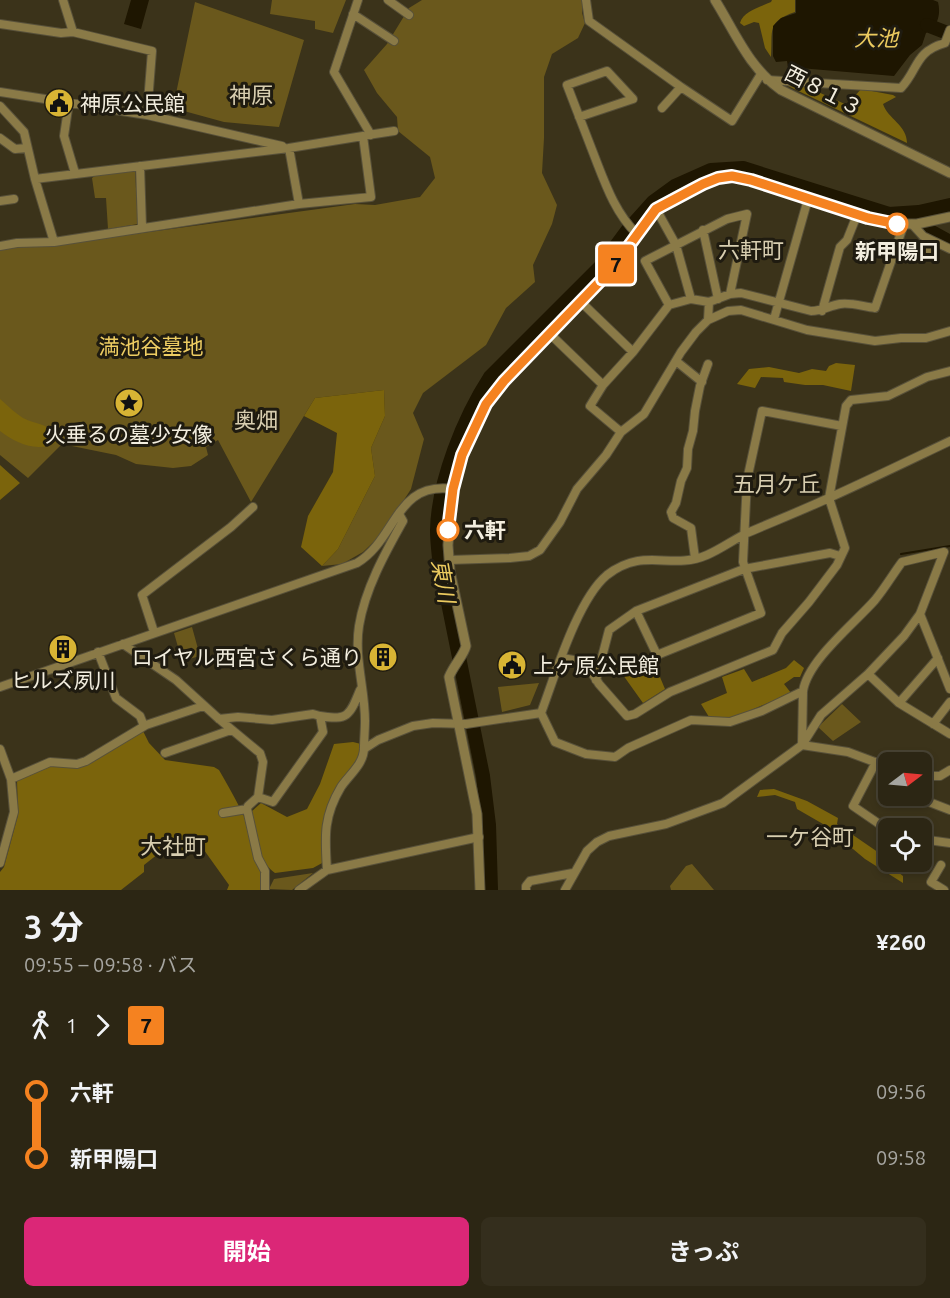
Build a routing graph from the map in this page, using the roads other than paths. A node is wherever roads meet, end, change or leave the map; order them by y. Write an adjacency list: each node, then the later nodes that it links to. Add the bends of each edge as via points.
1 (63, 0): 9 (street)
2 (358, 0): 6 (street)
3 (388, 0): 7 (street)
4 (586, 0): 13 (street, via 589,21)
5 (715, 0): 12 (street, 西８１３)
6 (353, 14): 11 (street); 21 (street, via 334,72)
7 (409, 15)
8 (0, 24): 9 (street)
9 (73, 32): 18 (street, via 152,51)
10 (949, 33): 12 (street, via 945,43 933,46 916,63 901,88)
11 (394, 41)
12 (764, 77): 13 (street, via 732,121); 27 (street, 西８１３, via 781,90)
13 (681, 87): 17 (street)
14 (0, 92): 15 (street)
15 (69, 102): 18 (street); 26 (street, via 64,136)
16 (0, 106): 23 (street, via 24,132)
17 (662, 108)
18 (147, 115): 24 (street)
19 (579, 117): 19 (street, via 567,85 607,71 633,99); 39 (street, via 610,195 626,224)
20 (394, 131): 21 (street)
21 (367, 135): 24 (street); 32 (street, via 371,197)
22 (0, 138): 23 (street, via 15,150)
23 (27, 148): 28 (street)
24 (289, 148): 25 (street); 32 (street)
25 (140, 166): 26 (street); 37 (street)
26 (75, 173): 28 (street)
27 (950, 173)
28 (35, 179): 40 (street)
29 (14, 199): 31 (street)
30 (808, 199): 33 (street, via 732,176 703,184); 34 (street); 51 (street)
31 (0, 201)
32 (299, 204): 37 (street)
33 (656, 209): 39 (street); 42 (street)
34 (857, 215): 36 (street); 53 (street, via 840,247)
35 (950, 217): 36 (street)
36 (916, 223): 41 (street, via 923,236); 44 (street)
37 (142, 227): 40 (street)
38 (703, 230): 42 (street); 46 (street, via 747,214); 47 (street)
39 (637, 234): 49 (street)
40 (54, 242): 43 (street)
41 (935, 242): 44 (street, via 928,253); 45 (street)
42 (676, 245): 48 (street); 52 (street, via 645,261)
43 (0, 246)
44 (896, 248): 53 (street, via 875,308 836,304)
45 (950, 249)
46 (730, 294): 47 (street); 51 (street, via 741,293)
47 (718, 298): 50 (street)
48 (691, 299): 50 (street); 52 (street)
49 (581, 302): 57 (street); 58 (street)
50 (709, 302): 54 (street)
51 (779, 304): 53 (street); 55 (street)
52 (669, 305): 58 (street)
53 (822, 311)
54 (708, 320): 55 (street, via 741,310); 59 (street)
55 (774, 320): 56 (street, via 807,330 875,341 926,338)
56 (950, 331)
57 (550, 334): 63 (street); 67 (street, via 486,404)
58 (633, 352): 63 (street)
59 (676, 361): 62 (street); 65 (street, via 644,414)
60 (708, 364): 62 (street)
61 (950, 371): 64 (street, via 927,377 888,396 851,400)
62 (702, 382): 74 (street, via 687,468 671,512 673,518 691,528)
63 (603, 385): 65 (street, via 590,406)
64 (842, 426): 68 (street); 71 (street, via 762,411 747,480)
65 (621, 432): 75 (street, via 577,489 540,550 529,556)
66 (950, 441): 68 (street)
67 (446, 488): 70 (street, via 417,494); 75 (street)
68 (829, 498): 71 (street); 73 (street, via 845,548)
69 (253, 507): 79 (street, via 142,595)
70 (399, 514): 79 (street, via 368,556 357,562); 87 (street, via 403,521 384,554 360,622)
71 (745, 534): 74 (street); 76 (street)
72 (947, 552): 78 (street); 89 (street, via 902,561 875,600 812,669)
73 (840, 556): 76 (street, via 830,553); 85 (street, via 773,650 670,692 627,716)
74 (695, 558): 82 (street, via 630,562 607,576 587,599)
75 (449, 560): 96 (street, via 465,642 463,654 449,677)
76 (744, 569): 77 (street); 77 (street, via 761,613 657,655)
77 (636, 611): 85 (street, via 609,630)
78 (920, 614): 83 (street); 84 (street)
79 (154, 632): 80 (street)
80 (123, 644): 81 (street); 92 (street, via 176,680)
81 (98, 652): 86 (street); 98 (street, via 116,698 140,716)
82 (562, 658): 85 (street, via 585,662); 93 (street)
83 (938, 658): 88 (street); 91 (street)
84 (868, 674): 91 (street); 101 (street, via 821,715)
85 (596, 680)
86 (0, 687)
87 (361, 688): 94 (street, via 352,711 345,717); 103 (street)
88 (950, 689)
89 (803, 691): 93 (street, via 730,722 691,720 615,757 586,754 555,742); 101 (street)
90 (950, 702): 97 (street)
91 (899, 703): 97 (street)
92 (204, 706): 95 (street); 98 (street)
93 (541, 713): 96 (street)
94 (320, 716): 95 (street); 109 (street, via 323,732 273,802)
95 (219, 719): 99 (street)
96 (463, 724): 103 (street, via 413,726); 116 (street)
97 (933, 724): 100 (street)
98 (144, 726): 108 (street, via 86,761 50,762)
99 (231, 730): 104 (street); 109 (street, via 260,753 263,762)
100 (950, 734)
101 (802, 745): 105 (street, via 848,752); 122 (street, via 723,803 666,824 597,842)
102 (0, 749): 108 (street)
103 (364, 749): 121 (street, via 326,822)
104 (165, 753)
105 (876, 762): 114 (street, via 853,806)
106 (950, 770): 107 (street)
107 (932, 776)
108 (11, 779): 115 (street, via 14,812)
109 (258, 797): 111 (street)
110 (932, 803): 112 (street)
111 (247, 809): 113 (street); 123 (street, via 258,858 265,871)
112 (950, 810)
113 (224, 813)
114 (878, 823)
115 (4, 835): 119 (street)
116 (479, 837): 121 (street); 125 (street)
117 (932, 841): 118 (street)
118 (950, 843)
119 (0, 863)
120 (941, 865): 128 (street, via 932,882)
121 (327, 870): 124 (street)
122 (573, 873): 126 (street, via 530,881); 127 (street)
123 (266, 890)
124 (299, 890)
125 (480, 890)
126 (526, 890)
127 (565, 890)
128 (944, 890)

